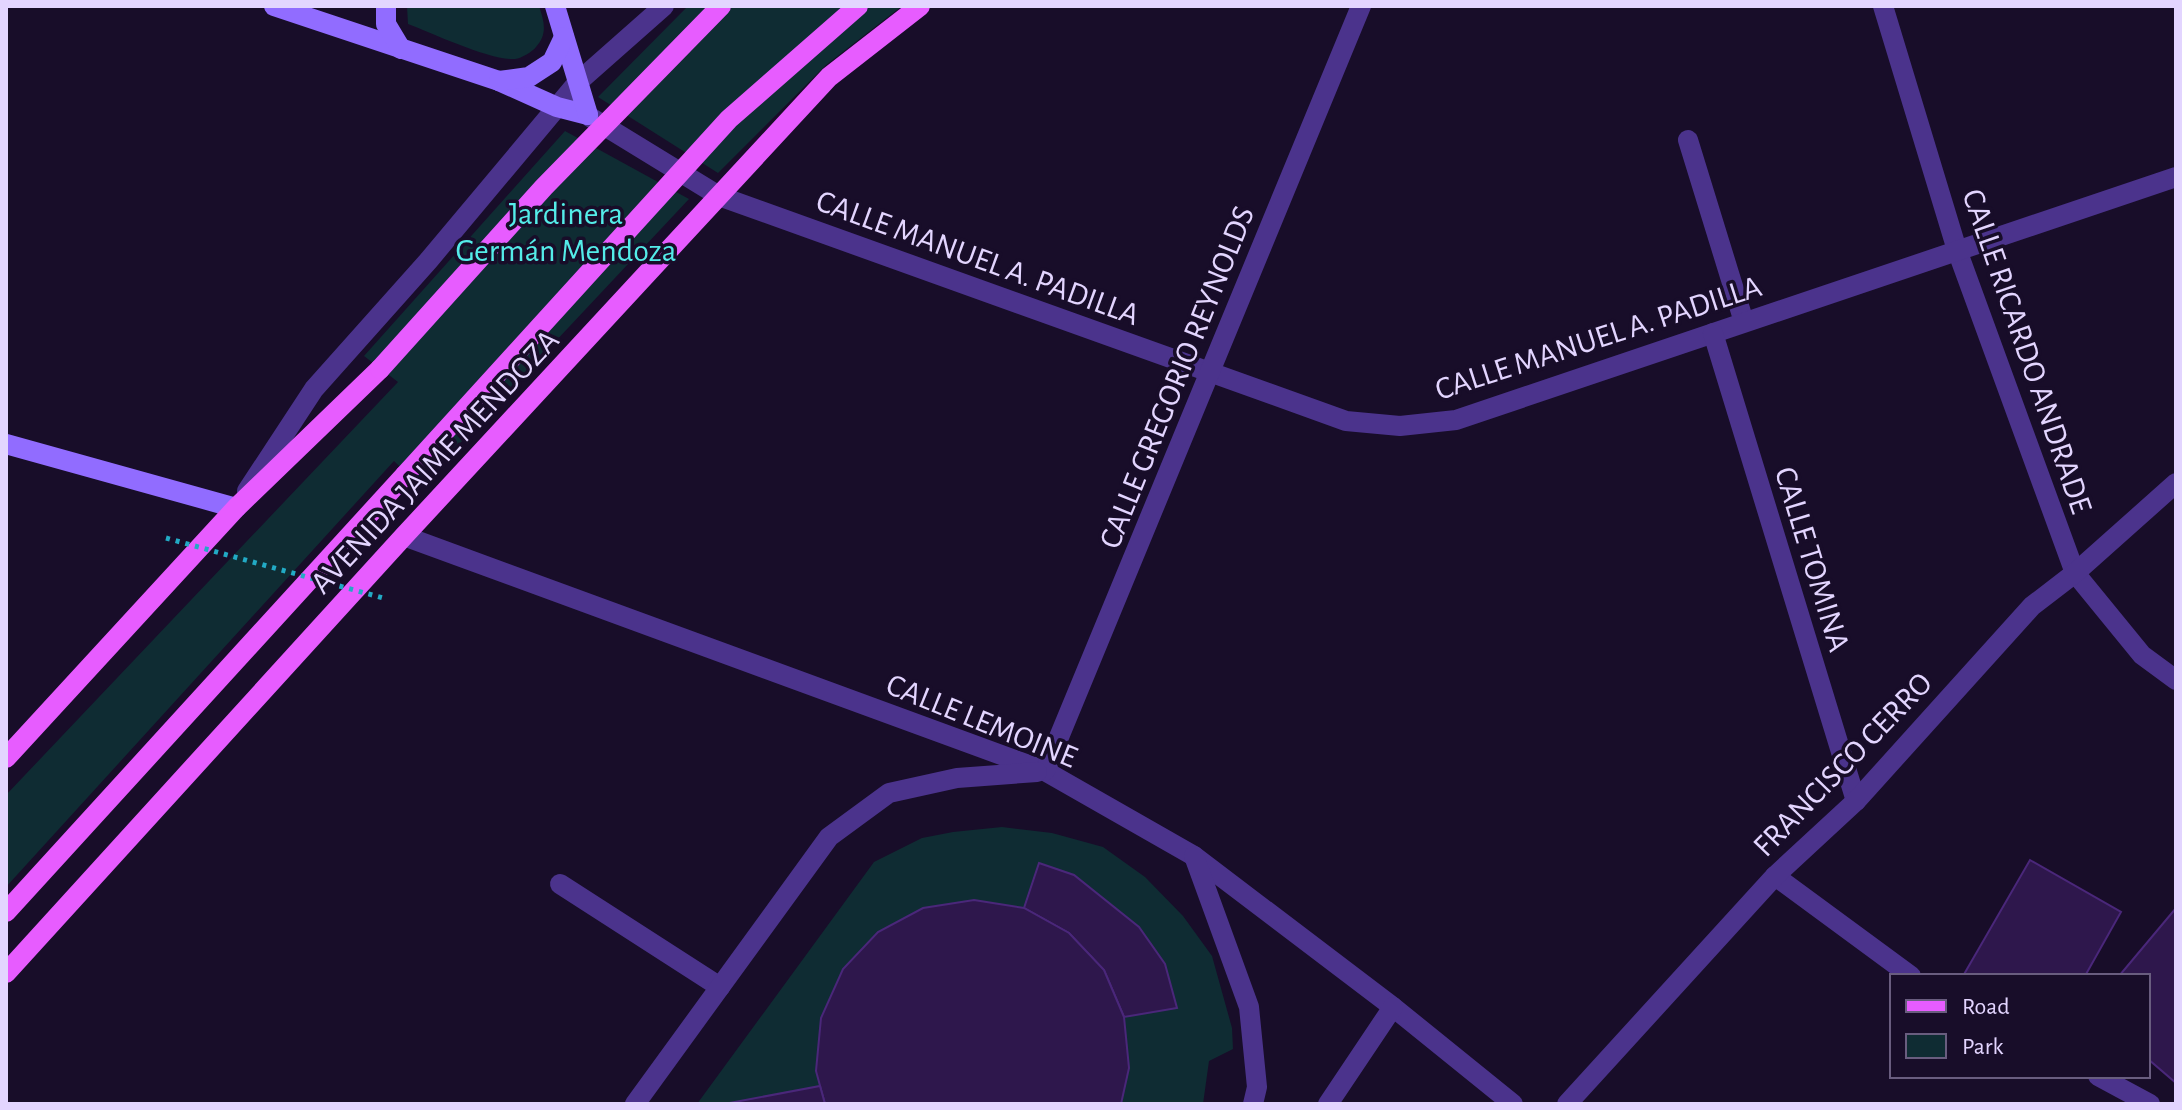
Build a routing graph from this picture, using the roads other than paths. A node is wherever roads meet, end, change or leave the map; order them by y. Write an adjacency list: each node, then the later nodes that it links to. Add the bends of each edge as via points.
1 (274, 6): 11 (street)
2 (386, 6): 11 (street, via 386,24)
3 (555, 6): 10 (street)
4 (664, 6): 13 (street)
5 (721, 6): 25 (main road, bridge, via 544,187 380,369)
6 (858, 6): 35 (main road, AVENIDA JAIME MENDOZA, bridge, via 729,119)
7 (920, 6): 18 (main road, AVENIDA JAIME MENDOZA, via 829,77)
8 (1361, 6): 22 (street, CALLE GREGORIO REYNOLDS)
9 (1883, 6): 19 (street, CALLE RICARDO ANDRADE)
10 (564, 37): 12 (street, via 552,62 529,77); 13 (street)
11 (401, 49): 12 (street)
12 (499, 81): 14 (street)
13 (578, 82): 14 (street); 15 (street)
14 (557, 107): 15 (street); 25 (street, via 314,389)
15 (588, 115): 18 (street, CALLE MANUEL A. PADILLA)
16 (1688, 140): 20 (street)
17 (2176, 177): 19 (street, CALLE MANUEL A. PADILLA)
18 (719, 196): 22 (street, CALLE MANUEL A. PADILLA); 26 (main road, AVENIDA JAIME MENDOZA)
19 (1957, 250): 20 (street, CALLE MANUEL A. PADILLA); 27 (street, CALLE RICARDO ANDRADE)
20 (1744, 322): 21 (street, CALLE MANUEL A. PADILLA)
21 (1713, 333): 22 (street, CALLE MANUEL A. PADILLA, via 1456,420 1400,426 1346,421); 31 (street, CALLE TOMINA)
22 (1210, 372): 30 (street, CALLE GREGORIO REYNOLDS)
23 (6, 444): 25 (street)
24 (2176, 483): 27 (street, FRANCISCO CERRO)
25 (236, 508): 29 (main road)
26 (404, 536): 30 (street, CALLE LEMOINE); 36 (main road, AVENIDA JAIME MENDOZA)
27 (2075, 573): 28 (street, CALLE RICARDO ANDRADE, via 2142,655); 31 (street, FRANCISCO CERRO, via 2032,606)
28 (2176, 680)
29 (6, 758)
30 (1045, 771): 32 (street, CALLE LEMOINE); 38 (street, via 957,778 889,793 829,837)
31 (1856, 801): 33 (street, FRANCISCO CERRO)
32 (1194, 856): 39 (street, CALLE LEMOINE); 42 (street, via 1249,1007 1257,1087)
33 (1775, 876): 37 (street); 45 (street, FRANCISCO CERRO)
34 (560, 884): 38 (street)
35 (6, 912)
36 (6, 973)
37 (1908, 974)
38 (720, 987): 41 (street)
39 (1393, 1007): 43 (street); 44 (street, CALLE LEMOINE)
40 (2102, 1078): 46 (street)
41 (635, 1104)
42 (1253, 1104)
43 (1328, 1104)
44 (1513, 1104)
45 (1567, 1104)
46 (2150, 1104)

